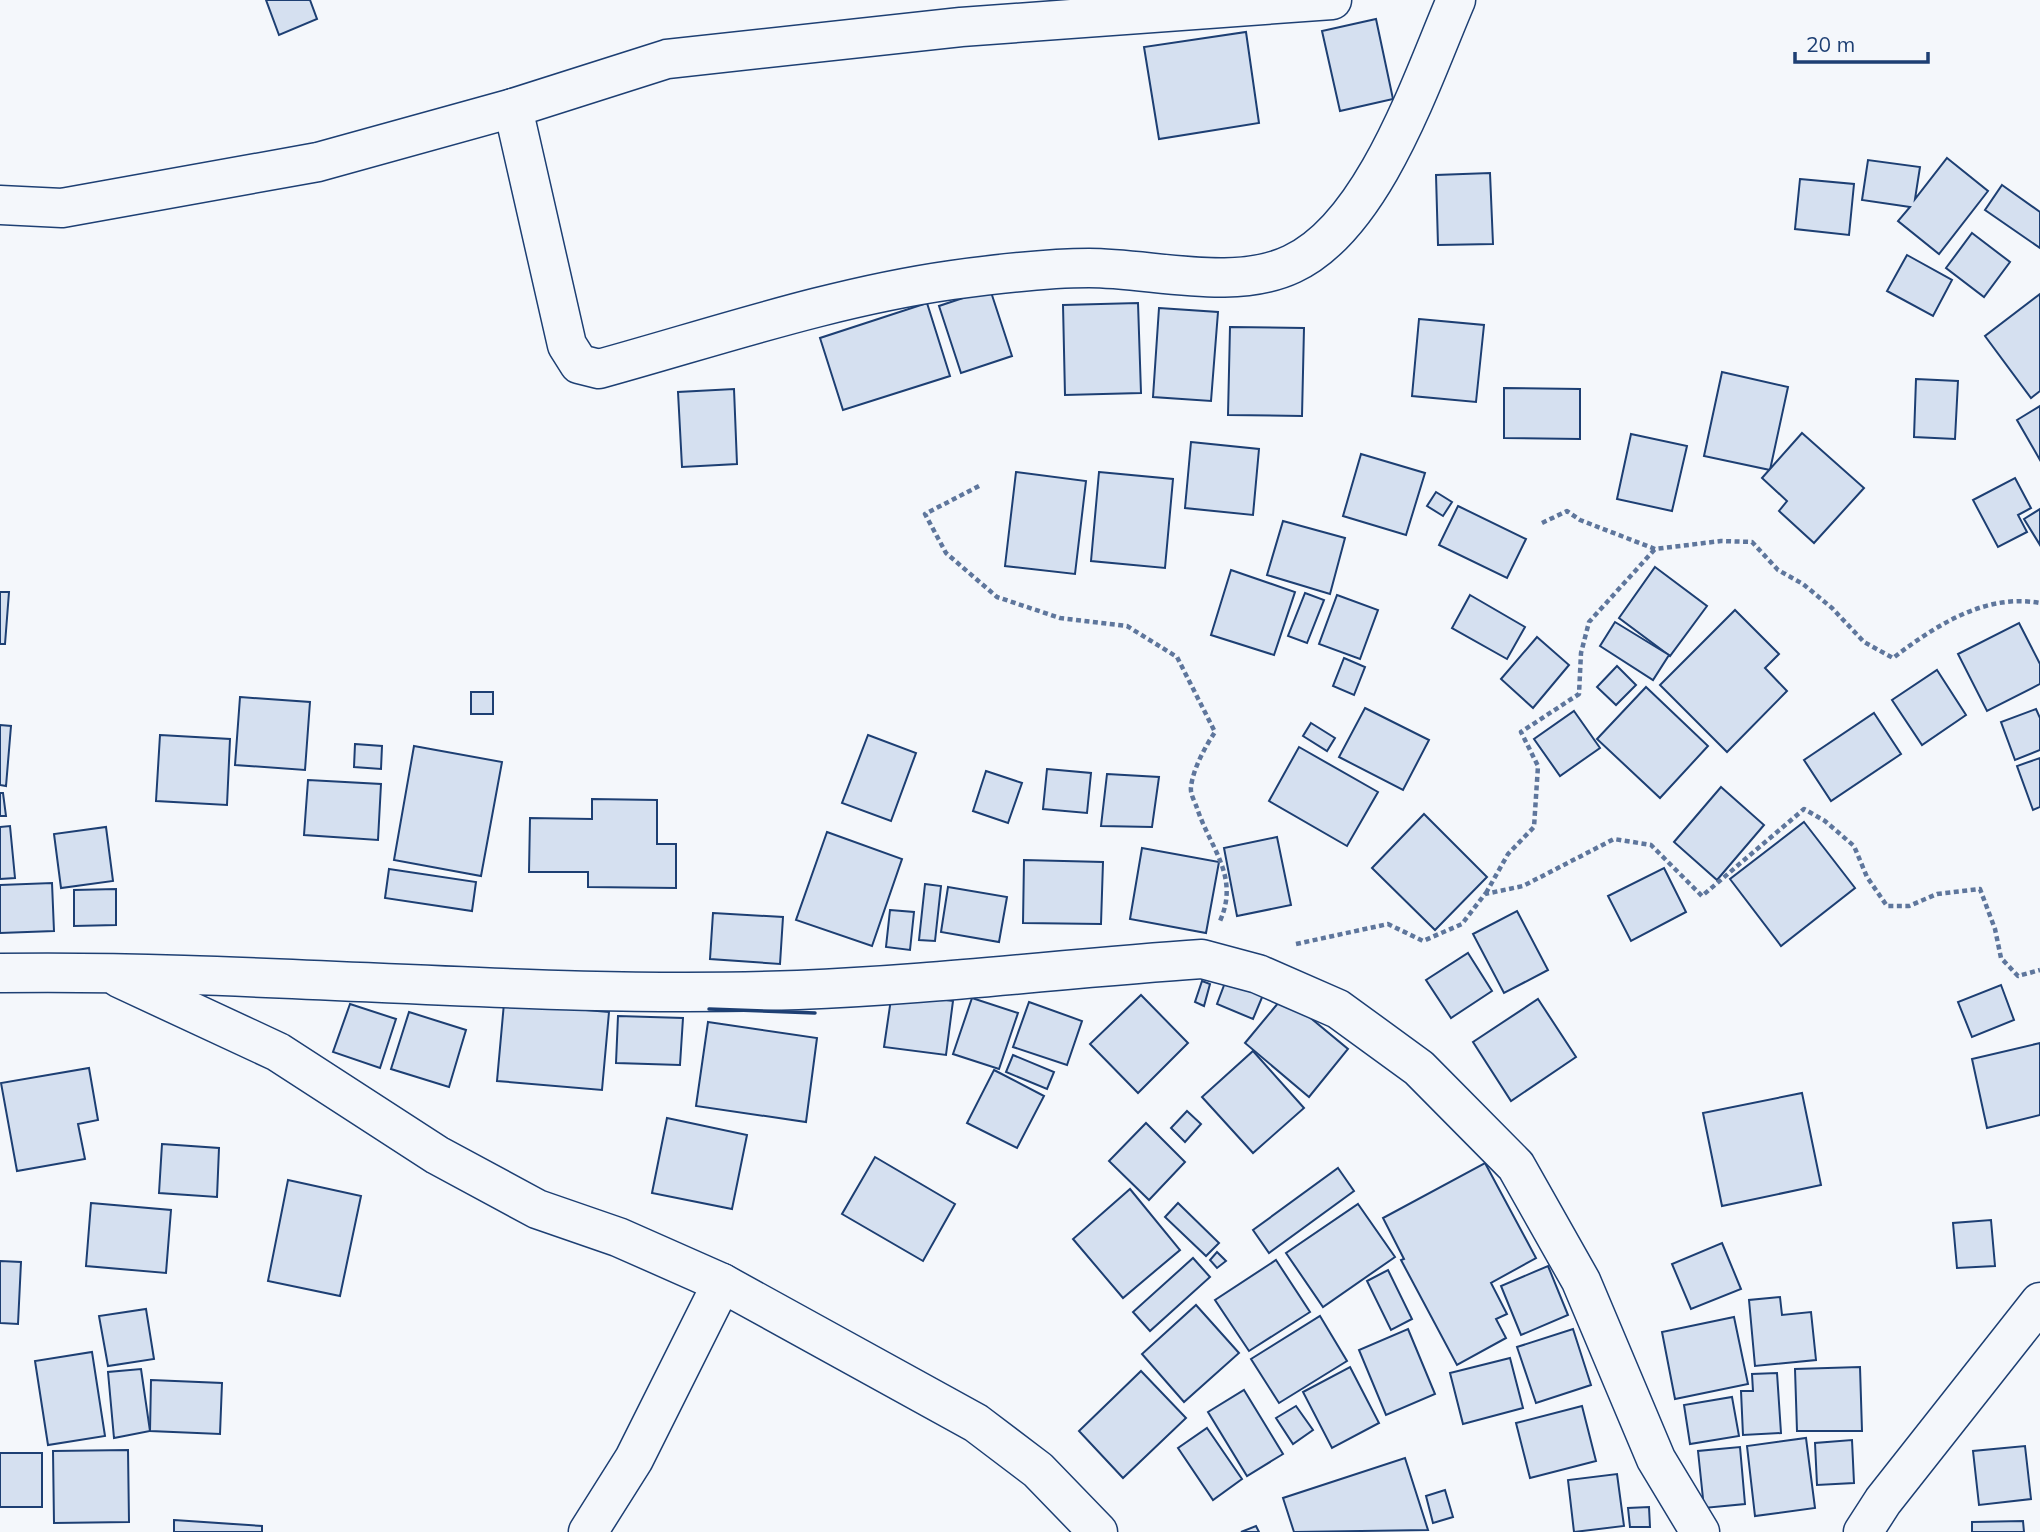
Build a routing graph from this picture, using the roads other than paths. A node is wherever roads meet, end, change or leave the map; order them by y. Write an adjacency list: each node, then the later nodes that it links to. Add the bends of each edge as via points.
1 (1332, 0): 3 (street, via 961,27 667,59)
2 (1456, 0): 3 (street, via 1395,144 1339,230 1293,264 1253,277 1088,268 952,280 845,301 599,369 579,364 567,345)
3 (513, 108): 4 (street, via 318,162 62,208)
4 (0, 205)
5 (106, 971): 6 (street); 7 (street, via 278,1052 436,1155 537,1209 618,1237); 11 (street, via 573,989 798,990 1202,958 1258,974 1338,1009 1419,1068 1516,1166 1581,1281 1656,1459)
6 (0, 972)
7 (722, 1283): 9 (street, via 634,1459); 10 (street, via 976,1423 1038,1470)
8 (2040, 1302): 12 (street)
9 (588, 1532)
10 (1098, 1532)
11 (1700, 1532)
12 (1863, 1532)

